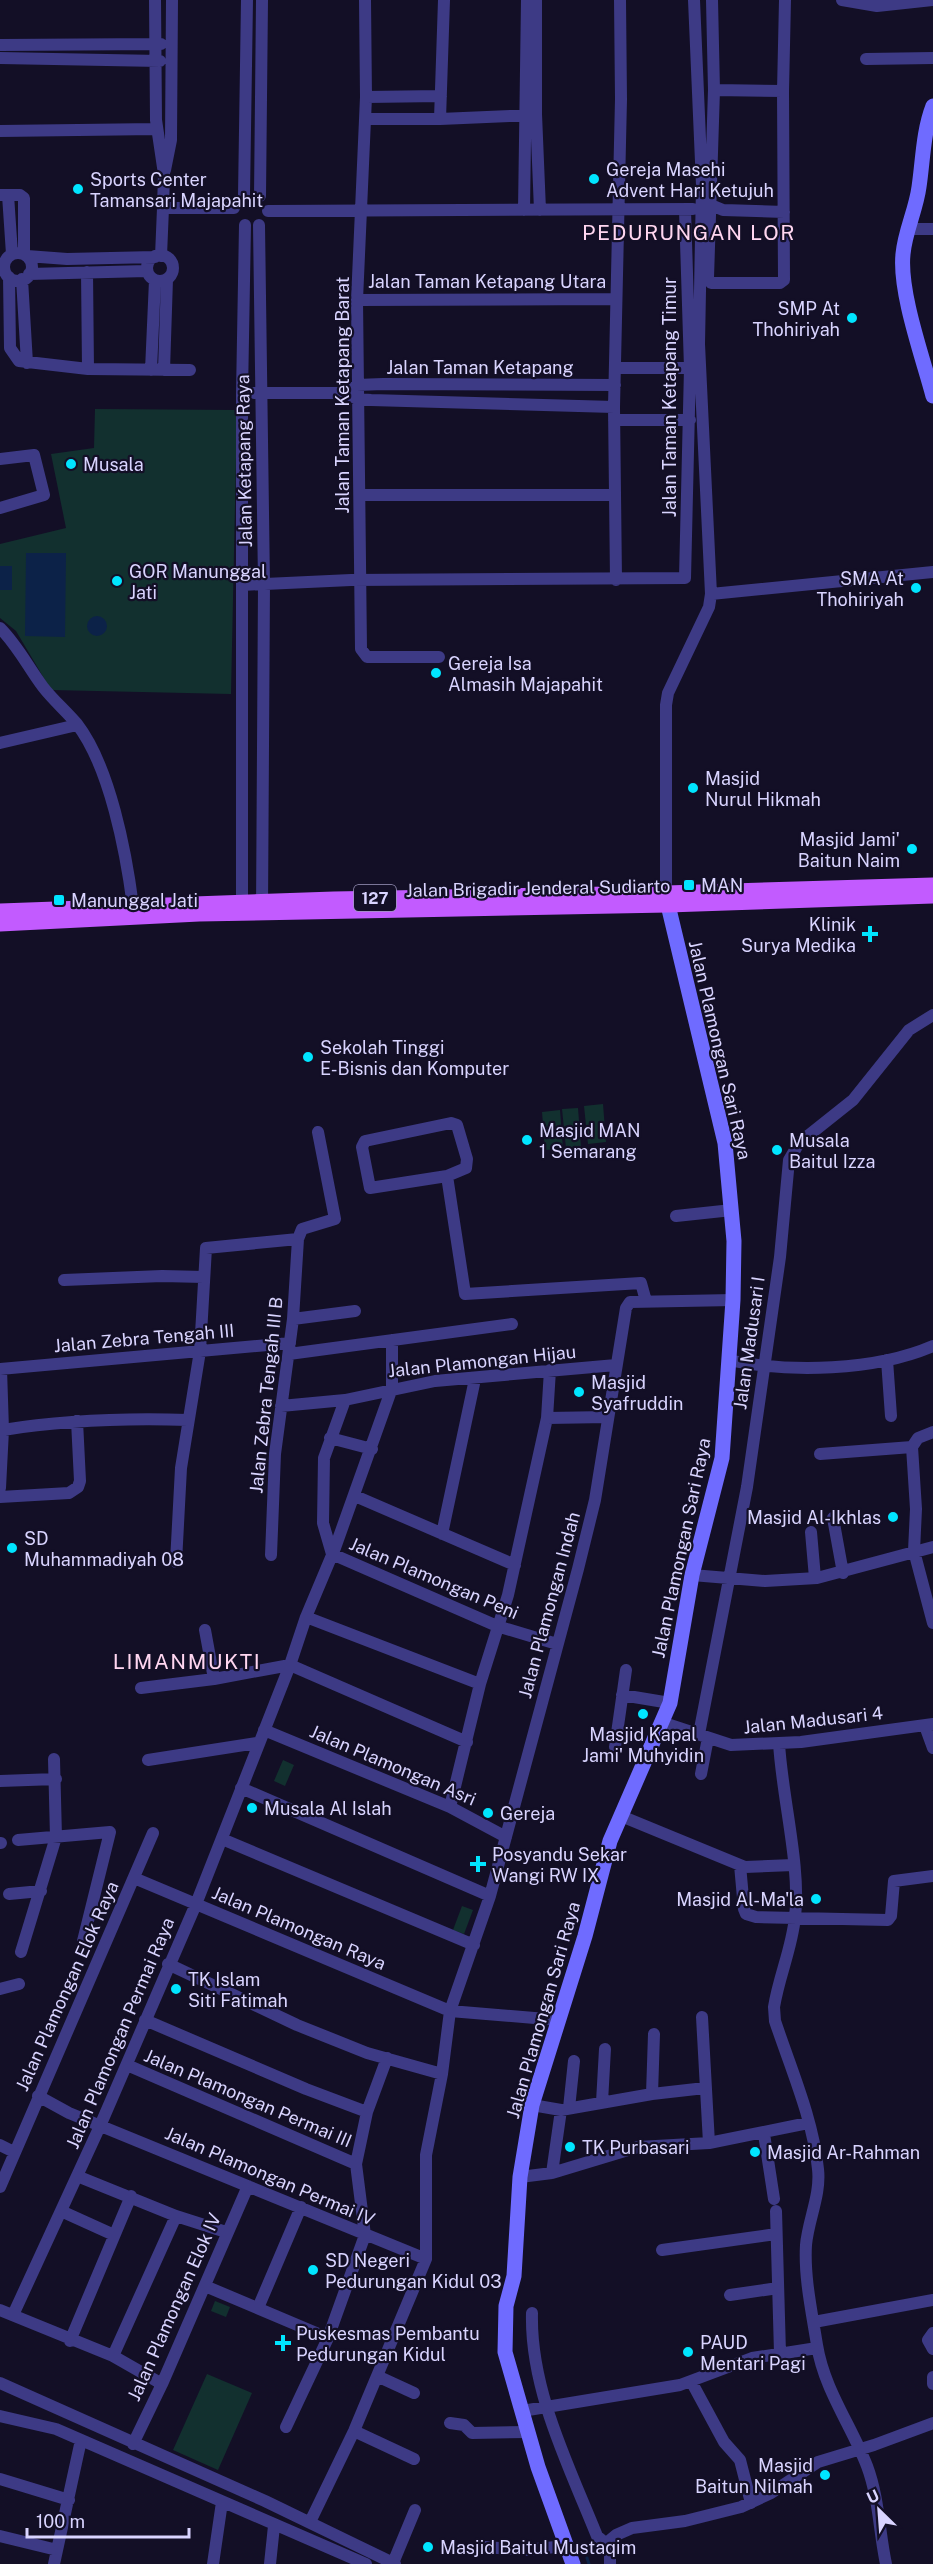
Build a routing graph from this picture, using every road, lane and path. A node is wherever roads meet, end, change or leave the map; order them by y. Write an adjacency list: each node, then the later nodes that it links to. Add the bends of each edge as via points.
1 (155, 0): 16 (street)
2 (172, 0): 15 (street)
3 (247, 0): 35 (street)
4 (262, 0): 36 (street)
5 (365, 0): 26 (street, Jalan Taman Ketapang Barat)
6 (444, 0): 25 (street)
7 (527, 0): 28 (street)
8 (536, 0): 28 (street)
9 (620, 0): 47 (street)
10 (694, 0): 43 (street, via 702,185)
11 (712, 0): 23 (street)
12 (785, 0): 24 (street)
13 (842, 0): 14 (street, via 877,6)
14 (933, 0)
15 (170, 43): 16 (street); 22 (street)
16 (154, 44): 17 (street); 21 (street)
17 (0, 45)
18 (0, 58): 21 (street)
19 (933, 58): 20 (street)
20 (866, 59)
21 (154, 61): 22 (street); 32 (street)
22 (170, 61): 31 (street)
23 (714, 90): 24 (street); 43 (street)
24 (783, 91): 50 (street)
25 (441, 96): 26 (street); 30 (street)
26 (366, 97): 29 (street, Jalan Taman Ketapang Barat)
27 (933, 106): 53 (street, via 925,134 918,195)
28 (530, 115): 30 (street); 45 (street); 46 (street)
29 (365, 119): 30 (street); 44 (street, Jalan Taman Ketapang Barat)
30 (440, 119)
31 (171, 120): 32 (street); 34 (street)
32 (157, 130): 33 (street); 34 (street); 37 (street)
33 (0, 131)
34 (171, 140): 37 (street)
35 (247, 168): 36 (street); 39 (street)
36 (260, 169): 40 (street)
37 (164, 174): 41 (street)
38 (4, 195): 55 (street)
39 (244, 195): 40 (street); 42 (street)
40 (260, 195): 49 (street)
41 (163, 208): 42 (street); 56 (street)
42 (234, 208): 51 (street, via 238,220)
43 (708, 209): 48 (street); 50 (street); 50 (street, via 710,283 784,280); 92 (street, via 699,344)
44 (362, 210): 45 (street); 49 (street); 62 (street, Jalan Taman Ketapang Barat)
45 (524, 210): 46 (street)
46 (540, 210): 47 (street)
47 (618, 210): 48 (street); 61 (street)
48 (685, 210): 66 (street, Jalan Taman Ketapang Timur)
49 (268, 211): 52 (street)
50 (784, 212)
51 (245, 225): 52 (street); 76 (street, Jalan Ketapang Raya)
52 (260, 225): 75 (street, Jalan Ketapang Raya)
53 (908, 229): 54 (street); 77 (street, via 903,254 905,281)
54 (933, 229)
55 (14, 256): 56 (street, via 67,260); 58 (street, via 4,263); 59 (street, via 32,265)
56 (158, 256): 60 (street, via 149,261); 60 (street, via 169,260 173,267)
57 (87, 272): 59 (street); 60 (street); 67 (street)
58 (5, 273): 59 (street); 63 (street)
59 (26, 277): 64 (street)
60 (156, 277): 68 (street); 69 (street)
61 (616, 299): 62 (street, Jalan Taman Ketapang Utara); 65 (street)
62 (357, 300): 74 (street, Jalan Taman Ketapang Barat)
63 (5, 335): 64 (street, via 13,356)
64 (27, 363): 67 (street)
65 (615, 368): 66 (street); 73 (street)
66 (690, 368): 82 (street, Jalan Taman Ketapang Timur)
67 (88, 369): 68 (street)
68 (151, 370): 69 (street)
69 (165, 370): 70 (street)
70 (190, 370)
71 (475, 385): 72 (street, Jalan Taman Ketapang); 74 (street, Jalan Taman Ketapang); 78 (street)
72 (500, 385): 73 (street, Jalan Taman Ketapang); 79 (street)
73 (615, 385): 80 (street)
74 (354, 392): 75 (street, Jalan Taman Ketapang); 78 (street, Jalan Taman Ketapang); 84 (street, Jalan Taman Ketapang Barat)
75 (261, 393): 76 (street, Jalan Taman Ketapang); 90 (street, Jalan Ketapang Raya)
76 (242, 394): 91 (street, Jalan Ketapang Raya)
77 (933, 395)
78 (475, 403): 79 (street, Jalan Taman Ketapang)
79 (500, 404): 80 (street, Jalan Taman Ketapang)
80 (614, 407): 81 (street)
81 (614, 420): 82 (street); 85 (street)
82 (690, 420): 89 (street, Jalan Taman Ketapang Timur, via 686,576 680,580)
83 (0, 459): 86 (street, via 34,455 44,495)
84 (360, 495): 85 (street); 88 (street, Jalan Taman Ketapang Barat)
85 (615, 495): 89 (street)
86 (0, 508)
87 (933, 572): 92 (street)
88 (362, 580): 89 (street); 90 (street); 94 (street, Jalan Taman Ketapang Barat, via 364,656)
89 (616, 580)
90 (264, 584): 91 (street); 98 (street, Jalan Ketapang Raya)
91 (242, 585): 97 (street, Jalan Ketapang Raya)
92 (711, 594): 105 (street, via 707,613 668,693)
93 (0, 628): 95 (street, via 18,647 43,687)
94 (439, 657)
95 (77, 724): 96 (street); 106 (street, via 93,753 115,815)
96 (0, 743)
97 (242, 780): 98 (street); 99 (street, Jalan Ketapang Raya)
98 (263, 780): 100 (street, Jalan Ketapang Raya)
99 (242, 796): 100 (street); 101 (street, Jalan Ketapang Raya)
100 (262, 798): 102 (street, Jalan Ketapang Raya)
101 (242, 856): 102 (street); 108 (street, Jalan Ketapang Raya)
102 (262, 856): 107 (street, Jalan Ketapang Raya)
103 (933, 885): 105 (main road, Jalan Brigadir Jenderal Sudiarto / 127)
104 (933, 896): 105 (main road, Jalan Brigadir Jenderal Sudiarto / 127)
105 (667, 899): 107 (main road, Jalan Brigadir Jenderal Sudiarto / 127); 114 (street, Jalan Plamongan Sari Raya, via 721,1125)
106 (133, 906): 108 (main road, Jalan Brigadir Jenderal Sudiarto / 127); 109 (main road, Jalan Brigadir Jenderal Sudiarto / 127)
107 (262, 907): 108 (main road, Jalan Brigadir Jenderal Sudiarto / 127)
108 (242, 908): 110 (main road, Jalan Brigadir Jenderal Sudiarto / 127)
109 (0, 911)
110 (0, 924)
111 (933, 1015): 130 (street, Jalan Madusari I, via 909,1030 854,1101 792,1152 780,1257)
112 (318, 1132): 116 (street, via 335,1219 303,1229)
113 (447, 1176): 113 (street, via 373,1189 369,1186 363,1143 454,1123 467,1165); 120 (street, via 465,1294 641,1283)
114 (732, 1210): 115 (street); 119 (street, Jalan Plamongan Sari Raya)
115 (676, 1216)
116 (298, 1239): 117 (street, via 210,1246 205,1250); 122 (street, Jalan Zebra Tengah III B)
117 (204, 1277): 118 (street); 127 (street)
118 (64, 1280)
119 (733, 1300): 120 (street); 128 (street, Jalan Plamongan Sari Raya)
120 (646, 1301): 131 (street, Jalan Plamongan Indah, via 630,1302 626,1308)
121 (355, 1311): 122 (street)
122 (293, 1319): 126 (street, Jalan Zebra Tengah III B)
123 (512, 1324): 124 (street, Jalan Plamongan Hijau)
124 (392, 1340): 126 (street, Jalan Plamongan Hijau); 135 (street, Jalan Plamongan Permai Raya)
125 (933, 1346): 129 (street)
126 (289, 1348): 127 (street, Jalan Zebra Tengah III); 137 (street, Jalan Zebra Tengah III B)
127 (200, 1351): 132 (street, Jalan Zebra Tengah III); 141 (street)
128 (728, 1360): 130 (street); 162 (street, Jalan Plamongan Sari Raya, via 722,1458)
129 (887, 1360): 130 (street, via 804,1367); 138 (street)
130 (754, 1364): 164 (street, Jalan Madusari I, via 747,1487)
131 (616, 1365): 133 (street, Jalan Plamongan Hijau); 139 (street, Jalan Plamongan Indah)
132 (1, 1369): 143 (street, Jalan Zebra Tengah III)
133 (550, 1370): 134 (street, Jalan Plamongan Hijau); 140 (street)
134 (475, 1379): 135 (street, Jalan Plamongan Hijau); 154 (street)
135 (392, 1388): 136 (street, Jalan Plamongan Hijau); 147 (street, Jalan Plamongan Permai Raya)
136 (345, 1400): 137 (street, Jalan Plamongan Hijau); 145 (street)
137 (281, 1406): 158 (street, Jalan Zebra Tengah III B)
138 (891, 1416)
139 (608, 1417): 140 (street); 169 (street, Jalan Plamongan Indah, via 595,1500)
140 (547, 1418): 160 (street)
141 (188, 1420): 142 (street); 159 (street)
142 (77, 1421): 143 (street); 151 (street, via 78,1487 69,1493)
143 (3, 1430): 149 (street, Jalan Zebra Tengah III)
144 (933, 1432): 146 (street, via 918,1438)
145 (330, 1437): 147 (street); 157 (street, via 324,1458 323,1523)
146 (912, 1447): 148 (street); 156 (street)
147 (372, 1449): 150 (street, Jalan Plamongan Permai Raya)
148 (820, 1454)
149 (0, 1488)
150 (355, 1496): 154 (street); 157 (street, Jalan Plamongan Permai Raya)
151 (0, 1497)
152 (833, 1518): 161 (street)
153 (811, 1532): 163 (street)
154 (442, 1534): 160 (street)
155 (933, 1547): 156 (street)
156 (914, 1551): 161 (street); 166 (street)
157 (333, 1554): 165 (street, Jalan Plamongan Permai Raya); 167 (street, Jalan Plamongan Peni)
158 (271, 1556)
159 (176, 1562)
160 (515, 1565): 167 (street)
161 (843, 1573): 163 (street)
162 (692, 1575): 164 (street); 176 (street, Jalan Plamongan Sari Raya)
163 (815, 1578): 164 (street)
164 (729, 1579): 180 (street, Jalan Madusari I)
165 (306, 1617): 170 (street, Jalan Plamongan Permai Raya); 173 (street)
166 (933, 1623)
167 (497, 1626): 169 (street, Jalan Plamongan Peni); 173 (street)
168 (205, 1630): 172 (street)
169 (557, 1644): 195 (street, Jalan Plamongan Indah)
170 (290, 1665): 172 (street); 179 (street, Jalan Plamongan Permai Raya); 181 (street)
171 (626, 1670): 175 (street)
172 (214, 1679): 174 (street)
173 (480, 1684): 181 (street)
174 (141, 1688)
175 (622, 1695): 176 (street); 184 (street)
176 (670, 1704): 177 (street, Jalan Plamongan Sari Raya)
177 (664, 1723): 180 (street, Jalan Madusari 4); 193 (street, Jalan Plamongan Sari Raya)
178 (929, 1725): 183 (street, Jalan Madusari 4); 185 (street)
179 (264, 1730): 182 (street, Jalan Plamongan Permai Raya); 192 (street, Jalan Plamongan Asri)
180 (703, 1736): 183 (street, Jalan Madusari 4, via 731,1745); 188 (street, Jalan Madusari I)
181 (467, 1742): 192 (street)
182 (257, 1743): 187 (street); 191 (street, Jalan Plamongan Permai Raya)
183 (779, 1743): 200 (street)
184 (615, 1747)
185 (933, 1748)
186 (54, 1759): 189 (street)
187 (148, 1760)
188 (701, 1774)
189 (56, 1779): 190 (street); 196 (street)
190 (0, 1781)
191 (242, 1788): 197 (street, Jalan Plamongan Permai Raya); 205 (street)
192 (450, 1807): 195 (street, Jalan Plamongan Asri)
193 (621, 1816): 199 (street); 217 (street, Jalan Plamongan Sari Raya, via 610,1841)
194 (153, 1833): 202 (street, Jalan Plamongan Elok Raya)
195 (506, 1837): 205 (street, Jalan Plamongan Indah)
196 (56, 1838): 198 (street); 203 (street); 208 (street, via 110,1832)
197 (222, 1839): 206 (street, Jalan Plamongan Permai Raya); 209 (street)
198 (18, 1840)
199 (740, 1865): 200 (street); 207 (street, via 746,1914)
200 (793, 1865): 207 (street)
201 (933, 1876): 207 (street, via 894,1881 888,1920)
202 (134, 1878): 206 (street, Jalan Plamongan Raya); 226 (street, Jalan Plamongan Elok Raya)
203 (41, 1891): 204 (street); 210 (street)
204 (9, 1894)
205 (490, 1896): 209 (street, Jalan Plamongan Indah)
206 (196, 1904): 211 (street, Jalan Plamongan Permai Raya); 214 (street, Jalan Plamongan Raya)
207 (796, 1916): 230 (street, via 774,2007)
208 (83, 1941)
209 (474, 1945): 214 (street, Jalan Plamongan Indah)
210 (21, 1952)
211 (168, 1964): 216 (street, Jalan Plamongan Permai Raya); 220 (street, via 297,2025)
212 (19, 1984): 213 (street)
213 (0, 1989)
214 (450, 2011): 217 (street, Jalan Plamongan Raya); 223 (street, Jalan Plamongan Indah)
215 (702, 2017): 224 (street)
216 (145, 2020): 222 (street, Jalan Plamongan Permai Raya); 229 (street)
217 (558, 2020): 228 (street, Jalan Plamongan Sari Raya)
218 (654, 2034): 225 (street)
219 (605, 2049): 227 (street)
220 (387, 2058): 223 (street); 229 (street, Jalan Plamongan Permai III)
221 (574, 2061): 228 (street)
222 (127, 2065): 231 (street, Jalan Plamongan Permai Raya); 236 (street, Jalan Plamongan Permai III)
223 (442, 2074): 251 (street, via 425,2163)
224 (705, 2088): 225 (street); 233 (street)
225 (652, 2094): 227 (street)
226 (38, 2096): 231 (street, Jalan Plamongan Permai IV); 235 (street, Jalan Plamongan Elok Raya)
227 (602, 2102): 228 (street)
228 (551, 2108): 237 (street); 239 (street, Jalan Plamongan Sari Raya)
229 (367, 2112): 236 (street, Jalan Plamongan Permai III)
230 (808, 2123): 232 (street); 260 (street, via 818,2169 806,2248)
231 (100, 2126): 238 (street, Jalan Plamongan Permai Raya); 240 (street, Jalan Plamongan Permai IV)
232 (764, 2134): 233 (street); 247 (street)
233 (709, 2143): 237 (street, via 638,2147)
234 (0, 2145): 235 (street)
235 (14, 2152): 241 (street, Jalan Plamongan Elok Raya)
236 (356, 2164): 249 (street, Jalan Plamongan Permai III)
237 (552, 2173): 239 (street)
238 (77, 2176): 242 (street); 244 (street, Jalan Plamongan Permai Raya)
239 (520, 2177): 276 (street, Jalan Plamongan Sari Raya, via 514,2276 506,2306 504,2343)
240 (248, 2186): 243 (street, Jalan Plamongan Permai IV); 246 (street, Jalan Plamongan Elok IV)
241 (0, 2187)
242 (131, 2196): 245 (street); 248 (street)
243 (301, 2207): 249 (street, Jalan Plamongan Permai IV); 256 (street)
244 (61, 2211): 248 (street); 259 (street, Jalan Plamongan Permai Raya)
245 (176, 2216): 246 (street); 267 (street)
246 (226, 2232): 252 (street, Jalan Plamongan Elok IV)
247 (776, 2234): 250 (street); 253 (street)
248 (114, 2235): 263 (street)
249 (365, 2235): 251 (street, Jalan Plamongan Permai IV); 262 (street)
250 (662, 2250)
251 (426, 2259): 268 (street)
252 (205, 2286): 256 (street); 272 (street, Jalan Plamongan Elok IV)
253 (778, 2288): 254 (street); 266 (street)
254 (730, 2295)
255 (933, 2300): 260 (street)
256 (258, 2308): 262 (street)
257 (0, 2310): 259 (street)
258 (532, 2313): 275 (street, via 535,2353)
259 (13, 2315): 263 (street)
260 (814, 2322): 264 (street)
261 (933, 2333): 265 (street, via 928,2340)
262 (328, 2338): 281 (street)
263 (70, 2341): 267 (street)
264 (817, 2348): 266 (street); 287 (street, via 836,2405)
265 (933, 2349)
266 (780, 2353): 270 (street, via 752,2358)
267 (113, 2356): 272 (street)
268 (376, 2376): 274 (street); 283 (street)
269 (933, 2377): 273 (street)
270 (692, 2381): 275 (street); 293 (street, via 724,2442 738,2456)
271 (0, 2383): 277 (street)
272 (162, 2384): 286 (street, Jalan Plamongan Elok IV)
273 (933, 2384)
274 (414, 2393)
275 (547, 2406): 276 (street); 301 (street, via 599,2540)
276 (522, 2411): 284 (street, Jalan Plamongan Sari Raya)
277 (63, 2412): 282 (street); 286 (street)
278 (0, 2416): 282 (street)
279 (450, 2423): 284 (street, via 464,2425 472,2433)
280 (933, 2423): 287 (street)
281 (285, 2427)
282 (56, 2429): 285 (street)
283 (354, 2431): 288 (street); 296 (street)
284 (528, 2432): 299 (street, Jalan Plamongan Sari Raya)
285 (81, 2440): 290 (street); 292 (street)
286 (133, 2444): 291 (street)
287 (860, 2450): 293 (street, via 818,2462); 310 (street, via 875,2493)
288 (414, 2459)
289 (0, 2479): 290 (street)
290 (69, 2500): 302 (street)
291 (265, 2501): 295 (street); 296 (street)
292 (222, 2502): 295 (street); 305 (street)
293 (751, 2504): 301 (street, via 715,2515 624,2530 610,2541)
294 (415, 2510): 303 (street)
295 (258, 2518): 297 (street)
296 (310, 2522): 303 (street)
297 (274, 2526): 306 (street); 307 (street)
298 (0, 2536): 302 (street)
299 (566, 2546): 300 (street, via 525,2550); 308 (street, Jalan Plamongan Sari Raya)
300 (485, 2547)
301 (610, 2547): 309 (street)
302 (57, 2550): 304 (street)
303 (394, 2563)
304 (54, 2564)
305 (213, 2564)
306 (270, 2564)
307 (366, 2564)
308 (573, 2564)
309 (610, 2564)
310 (886, 2564)

